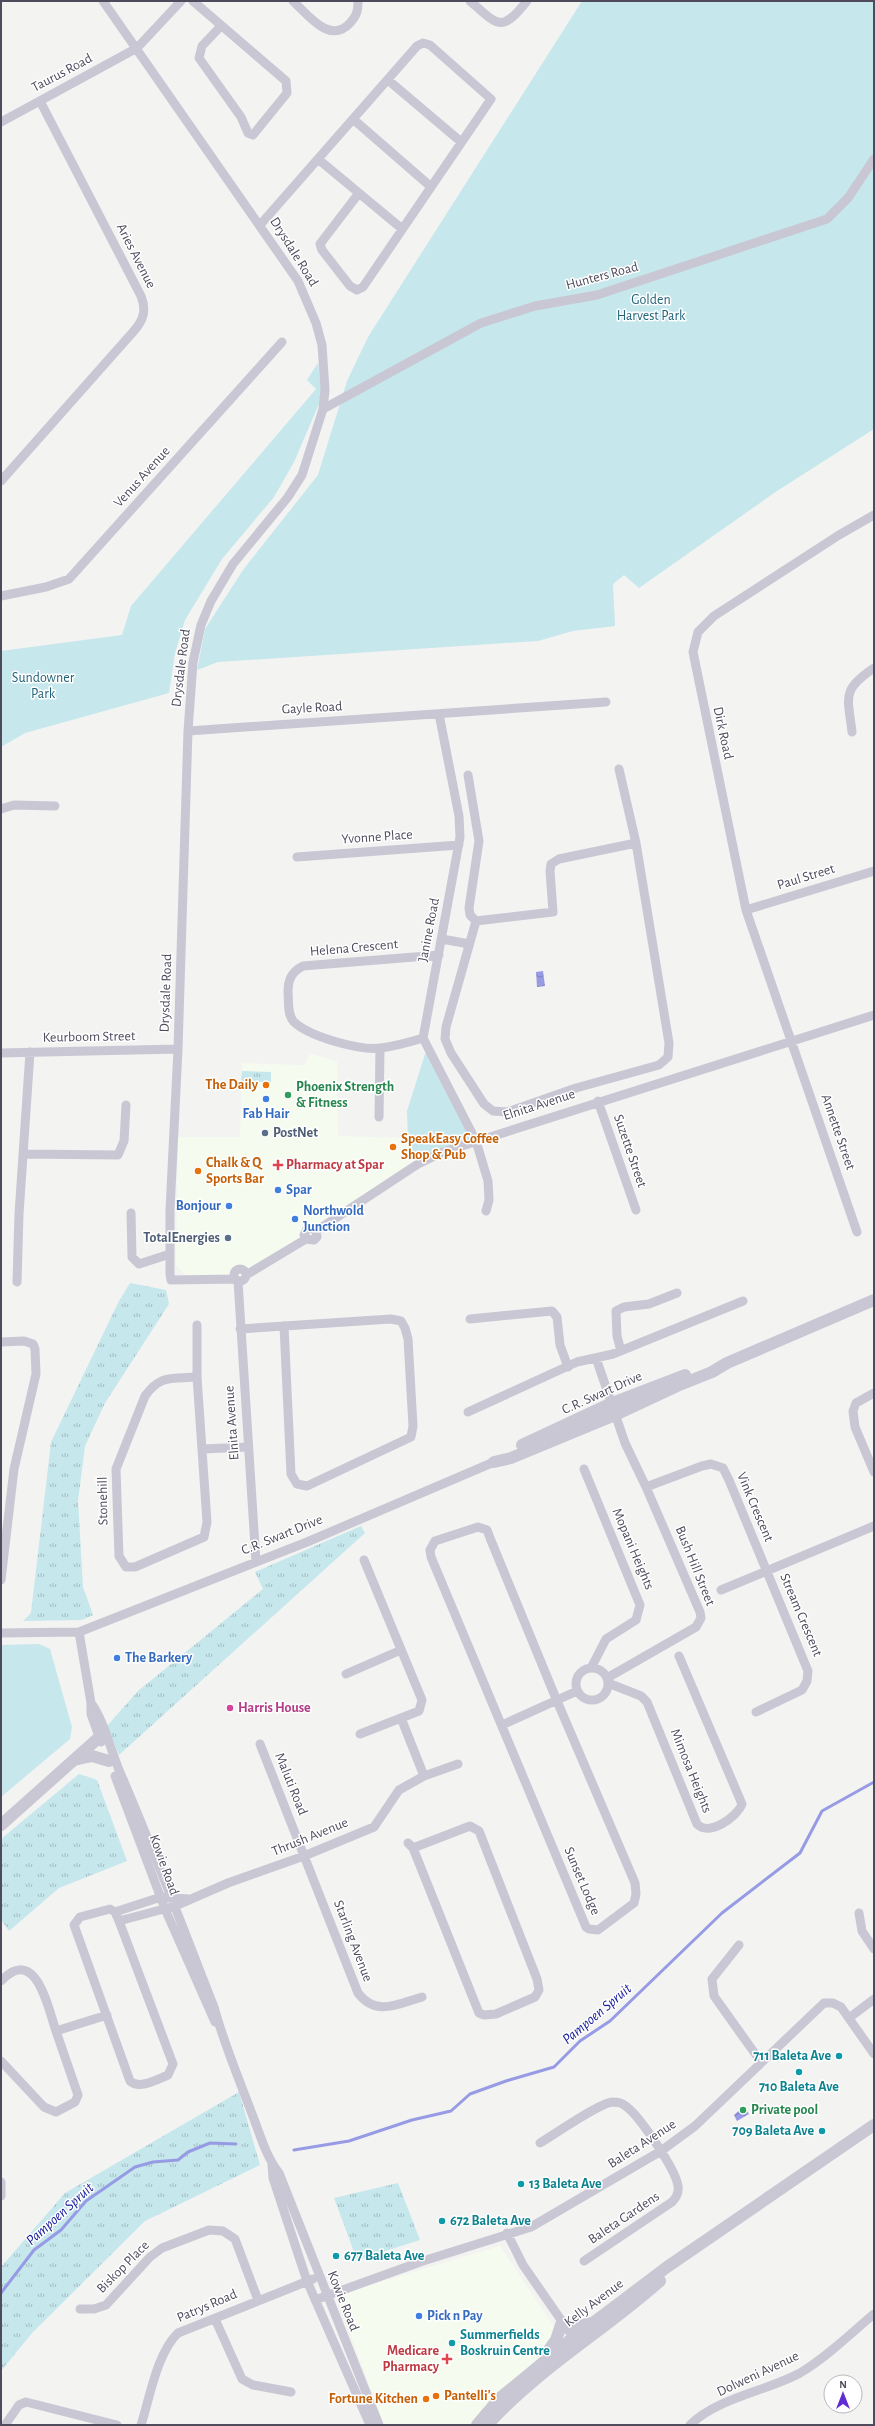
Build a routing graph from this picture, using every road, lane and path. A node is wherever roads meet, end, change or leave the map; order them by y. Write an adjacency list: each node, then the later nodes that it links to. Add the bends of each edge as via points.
1 (103, 1): 9 (street, Drysdale Road)
2 (193, 1): 8 (street)
3 (293, 1): 4 (street, via 320,26 332,32 345,29 357,15)
4 (358, 1)
5 (470, 1): 6 (street, via 494,22 504,23 514,17)
6 (527, 1)
7 (174, 3): 9 (street, Taurus Road)
8 (221, 26): 8 (street, via 286,81 287,93 253,135 248,133 241,117 199,58 202,46)
9 (137, 48): 11 (street, Taurus Road); 19 (street, Drysdale Road)
10 (388, 80): 12 (street); 14 (street); 14 (street, via 419,44 426,43 433,47 490,96 487,107)
11 (40, 101): 13 (street, Taurus Road); 23 (street, Aries Avenue, via 141,296 144,314 142,322)
12 (353, 119): 15 (street); 17 (street)
13 (1, 122)
14 (460, 141): 17 (street)
15 (318, 159): 18 (street); 19 (street)
16 (874, 159): 22 (street, Hunters Road, via 848,198 827,219 597,295 535,306 481,323)
17 (430, 186): 20 (street)
18 (359, 193): 20 (street); 20 (street, via 320,244 350,286 357,290 363,287)
19 (260, 225): 22 (street, Drysdale Road, via 298,281 316,323 324,367)
20 (401, 228)
21 (282, 342): 25 (street, Venus Avenue, via 69,579 46,588)
22 (323, 409): 29 (street, Drysdale Road, via 302,475 288,498 233,564 201,625 193,662)
23 (1, 481)
24 (874, 515): 39 (street, Dirk Road, via 714,616 703,625 696,638 694,663)
25 (1, 596)
26 (874, 668): 30 (street, via 856,681 849,692)
27 (606, 702): 28 (street, Gayle Road)
28 (439, 714): 29 (street, Gayle Road); 36 (street, Janine Road, via 459,816)
29 (188, 731): 47 (street, Drysdale Road)
30 (852, 732)
31 (619, 769): 35 (street)
32 (468, 775): 40 (street, via 479,833 469,908 470,915)
33 (55, 806): 34 (street, via 14,805)
34 (1, 809)
35 (636, 843): 40 (street, via 559,859 551,864 553,912); 42 (street, via 669,1043 668,1057 659,1065 576,1088 507,1112 488,1108 450,1053 445,1039)
36 (459, 845): 37 (street, Yvonne Place); 41 (street, Janine Road)
37 (297, 857)
38 (874, 871): 39 (street, Paul Street)
39 (746, 910): 46 (street, Dirk Road)
40 (476, 921): 42 (street)
41 (442, 939): 42 (street); 43 (street, Janine Road)
42 (469, 944)
43 (439, 955): 45 (street, Janine Road); 48 (street, Helena Crescent, via 303,966 291,976 288,984 289,1011 294,1022 336,1043)
44 (874, 1016): 46 (street, Elnita Avenue)
45 (423, 1038): 48 (street, Helena Crescent); 54 (street)
46 (792, 1041): 51 (street, Elnita Avenue); 59 (street, Annette Street)
47 (178, 1049): 49 (street, Keurboom Street); 60 (street, Drysdale Road)
48 (380, 1049): 53 (street)
49 (30, 1052): 50 (street, Keurboom Street); 55 (street)
50 (1, 1053)
51 (598, 1101): 54 (street, Elnita Avenue); 56 (street, Suzette Street)
52 (126, 1105): 55 (street, via 124,1141 118,1155)
53 (379, 1117)
54 (476, 1140): 57 (street, via 488,1181 489,1200); 61 (street, Elnita Avenue, via 418,1164 316,1231 317,1237 314,1240 306,1239 246,1275 244,1280)
55 (24, 1154): 62 (street)
56 (636, 1210)
57 (486, 1211)
58 (131, 1213): 60 (street, via 134,1261 139,1264)
59 (857, 1232)
60 (170, 1254): 61 (street, Drysdale Road, via 171,1280)
61 (237, 1280): 69 (street, Elnita Avenue)
62 (17, 1282)
63 (677, 1293): 71 (street, via 649,1304 616,1311 617,1336)
64 (874, 1300): 73 (street, C.R. Swart Drive)
65 (743, 1302): 71 (street)
66 (470, 1319): 74 (street, via 552,1311 557,1317 560,1345)
67 (197, 1325): 75 (street)
68 (284, 1326): 68 (street, via 390,1319 401,1322 408,1339 413,1426 410,1437 307,1486 297,1484 291,1474); 69 (street)
69 (240, 1329): 80 (street, Elnita Avenue)
70 (1, 1342): 90 (street, via 24,1341 32,1344 36,1363 34,1391 14,1469)
71 (621, 1351): 72 (street)
72 (596, 1358): 74 (street); 77 (street)
73 (727, 1363): 77 (street, C.R. Swart Drive, via 673,1378); 79 (street, C.R. Swart Drive)
74 (568, 1367): 78 (street)
75 (197, 1377): 81 (street, Stonehill); 81 (street, Stonehill, via 162,1379 151,1388 145,1396 120,1457 115,1483 118,1556 126,1567 135,1568 204,1537 207,1522)
76 (874, 1393): 84 (street, via 856,1403 853,1417)
77 (612, 1403): 79 (street); 82 (street, C.R. Swart Drive, via 509,1450)
78 (468, 1412)
79 (616, 1415): 82 (street, C.R. Swart Drive, via 511,1458); 85 (street, via 625,1443)
80 (248, 1447): 81 (street); 88 (street, Elnita Avenue)
81 (203, 1449)
82 (494, 1462): 88 (street, C.R. Swart Drive)
83 (584, 1469): 96 (street, Mopani Heights, via 640,1605 636,1620 606,1639)
84 (874, 1472)
85 (646, 1487): 89 (street, Vink Crescent, via 702,1466 711,1464 723,1468); 98 (street, Bush Hill Street, via 701,1618 696,1627)
86 (874, 1526): 89 (street)
87 (364, 1560): 94 (street)
88 (256, 1562): 93 (street, C.R. Swart Drive)
89 (767, 1571): 91 (street); 101 (street, Stream Crescent, via 807,1666 808,1676 802,1690)
90 (1, 1580)
91 (721, 1590)
92 (1, 1632): 93 (street)
93 (79, 1632): 105 (street, Kowie Road, via 91,1714)
94 (401, 1650): 97 (street); 102 (street, via 422,1700 419,1711)
95 (679, 1656): 98 (street, Mimosa Heights, via 742,1804 734,1816 713,1827 704,1828 697,1824 647,1702 641,1696)
96 (591, 1668): 98 (street, via 600,1671); 99 (street, via 578,1676)
97 (346, 1674)
98 (608, 1681): 99 (street, via 605,1694 596,1700 585,1699)
99 (577, 1691): 100 (street)
100 (557, 1702): 103 (street); 103 (street, Sunset Lodge, via 487,1530 478,1527 435,1541 430,1554 434,1568); 103 (street, Sunset Lodge, via 635,1883 634,1903 598,1930 586,1927)
101 (756, 1712)
102 (401, 1718): 104 (street); 110 (street)
103 (502, 1725)
104 (360, 1734)
105 (101, 1735): 107 (street); 108 (street, Kowie Road); 114 (street, Kowie Road)
106 (260, 1744): 113 (street, Maluti Road)
107 (74, 1760): 108 (street, via 92,1756); 111 (street)
108 (109, 1761): 114 (street, Kowie Road)
109 (458, 1764): 110 (street, Thrush Avenue)
110 (424, 1776): 113 (street, Thrush Avenue, via 399,1790 374,1826)
111 (1, 1825)
112 (410, 1845): 112 (street, via 465,1827 474,1826 479,1831 537,1979 539,1990 535,1997 496,2014 480,2013)
113 (304, 1856): 115 (street, Thrush Avenue); 124 (street, Starling Avenue, via 363,2000 383,2007)
114 (166, 1896): 115 (street); 116 (street, Kowie Road); 117 (street, Kowie Road); 118 (street)
115 (188, 1899): 116 (street, Thrush Avenue)
116 (174, 1906): 117 (street, Thrush Avenue); 129 (street, Kowie Road, via 214,2007)
117 (165, 1909): 120 (street, Thrush Avenue); 129 (street, Kowie Road, via 206,2006)
118 (115, 1912): 120 (street); 126 (street, via 106,1909 87,1914 76,1919 74,1925)
119 (860, 1913): 122 (street, via 862,1931)
120 (119, 1921): 126 (street, via 173,2064 168,2075 142,2085 133,2084)
121 (739, 1945): 132 (street, via 712,1979 712,1988 714,1996)
122 (874, 1949)
123 (1, 1981): 128 (street, via 15,1970 32,1974 40,1985)
124 (422, 1997)
125 (874, 1999): 127 (street)
126 (107, 2015): 128 (street)
127 (848, 2018): 130 (street); 132 (street, Baleta Avenue, via 841,2007 833,2003 824,2003)
128 (56, 2032): 131 (street, via 77,2089 77,2099 71,2105 56,2112 47,2109)
129 (221, 2034): 136 (street, Kowie Road)
130 (874, 2054)
131 (1, 2061)
132 (761, 2062): 135 (street, Baleta Avenue, via 695,2126)
133 (874, 2125): 140 (street, Kelly Avenue)
134 (540, 2143): 135 (street, via 612,2102 623,2104 633,2112)
135 (660, 2151): 139 (street, Baleta Avenue, via 531,2227); 141 (street, Baleta Gardens, via 677,2180 676,2198)
136 (272, 2165): 142 (street, Kowie Road, via 279,2173); 143 (street, Kowie Road, via 275,2185)
137 (1, 2182): 138 (street)
138 (1, 2196)
139 (507, 2233): 144 (street, Baleta Avenue); 151 (street, via 523,2265)
140 (680, 2260): 150 (street, Kelly Avenue, via 666,2267); 152 (street, Kelly Avenue, via 627,2311)
141 (584, 2261)
142 (318, 2277): 143 (street, Patrys Road); 144 (street, Kowie Road)
143 (307, 2281): 145 (street, Patrys Road); 146 (street, Kowie Road)
144 (326, 2295): 146 (street, Baleta Avenue); 160 (street, Kowie Road)
145 (258, 2300): 147 (street, Biskop Place, via 235,2239 217,2230 204,2232 156,2251 106,2305 94,2309); 149 (street, Patrys Road)
146 (315, 2300): 159 (street, Kowie Road)
147 (80, 2309)
148 (874, 2314): 163 (street, Dolweni Avenue, via 799,2373 705,2414)
149 (215, 2319): 154 (street, via 242,2379 253,2385); 158 (street, Patrys Road, via 178,2333 170,2340)
150 (595, 2322): 151 (street, via 579,2326); 152 (street, Kelly Avenue)
151 (563, 2324): 152 (street); 153 (street, via 556,2340)
152 (576, 2342): 153 (street, Kelly Avenue); 162 (street, Kelly Avenue)
153 (535, 2368): 161 (street, Kelly Avenue, via 500,2398)
154 (291, 2392)
155 (88, 2421): 156 (street, via 26,2402 18,2405); 157 (street)
156 (6, 2425)
157 (117, 2425)
158 (141, 2425)
159 (370, 2425)
160 (379, 2425)
161 (477, 2425)
162 (487, 2425)
163 (690, 2425)

